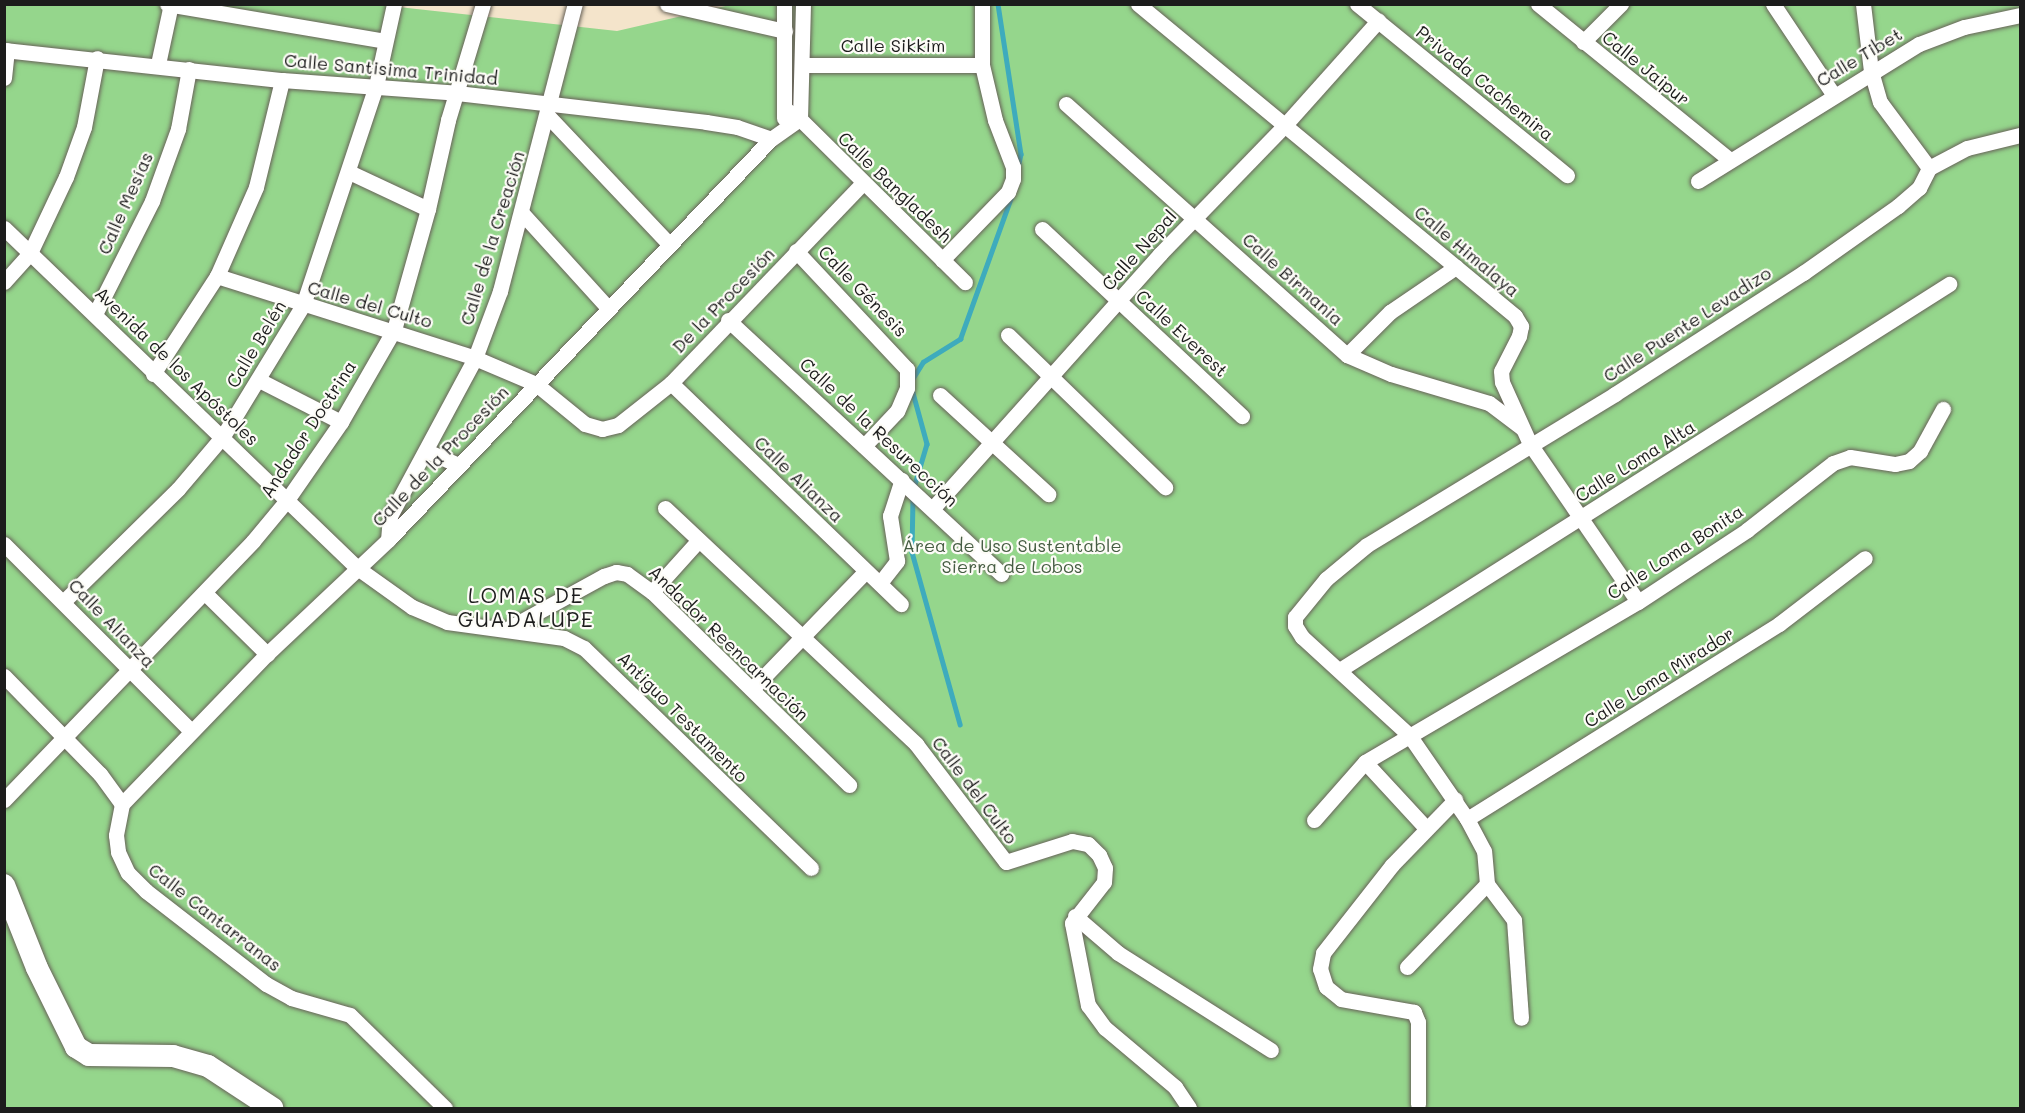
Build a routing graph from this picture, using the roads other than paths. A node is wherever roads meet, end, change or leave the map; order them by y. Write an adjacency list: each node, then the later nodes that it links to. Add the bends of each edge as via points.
1 (394, 4): 18 (street, Calle Belén)
2 (483, 4): 30 (street, Andador Doctrina)
3 (575, 4): 34 (street, Calle de la Creación)
4 (667, 4): 17 (street)
5 (784, 4): 17 (street)
6 (803, 4): 23 (street)
7 (982, 4): 24 (street)
8 (1138, 4): 36 (street, Calle Himalaya)
9 (1357, 4): 16 (street, Privada Cachemira)
10 (1538, 4): 19 (street, Calle Jaipur)
11 (1621, 4): 19 (street)
12 (1773, 4): 31 (street)
13 (1863, 4): 26 (street)
14 (169, 5): 18 (street); 22 (street)
15 (2020, 15): 26 (street, Calle Tibet, via 1964,27 1919,44)
16 (1378, 21): 36 (street, Calle Nepal); 42 (street, Privada Cachemira)
17 (785, 31): 33 (street)
18 (385, 41): 29 (street, Calle Belén)
19 (1583, 42): 39 (street, Calle Jaipur)
20 (6, 50): 21 (street, Calle Santisima Trinidad); 27 (street)
21 (97, 58): 22 (street, Calle Santisima Trinidad); 52 (street, via 84,127 66,177)
22 (158, 64): 25 (street, Calle Santisima Trinidad)
23 (804, 65): 24 (street, Calle Sikkim); 35 (street)
24 (982, 65): 53 (street, via 1013,167 1013,179 1008,192)
25 (189, 69): 28 (street, Calle Santisima Trinidad); 62 (street, Calle Mesías, via 178,129 152,201)
26 (1871, 71): 31 (street, Calle Tibet); 40 (street, via 1880,102)
27 (4, 78)
28 (282, 80): 29 (street, Calle Santisima Trinidad); 55 (street, via 256,187)
29 (376, 86): 30 (street, Calle Santisima Trinidad); 41 (street, Calle Belén)
30 (457, 93): 34 (street, Calle Santisima Trinidad); 45 (street, Andador Doctrina)
31 (1833, 94): 39 (street, Calle Tibet)
32 (1066, 104): 47 (street, Calle Birmania)
33 (785, 109): 35 (street, Calle Bangladesh); 37 (street)
34 (550, 111): 37 (street, Calle Santisima Trinidad, via 706,122); 46 (street, Calle de la Creación); 50 (street)
35 (800, 119): 37 (street, Calle de la Procesión); 44 (street, Calle Bangladesh)
36 (1285, 125): 47 (street, Calle Nepal); 54 (street, Calle Himalaya)
37 (777, 135): 50 (street, Calle de la Procesión)
38 (2020, 135): 40 (street, Calle Puente Levadizo, via 1967,148)
39 (1730, 160): 43 (street, Calle Tibet)
40 (1929, 168): 79 (street, Calle Puente Levadizo, via 1919,188 1898,206 1812,266)
41 (349, 172): 45 (street); 60 (street, Calle Belén)
42 (1567, 175)
43 (1698, 181)
44 (862, 184): 51 (street, De la Procesión); 53 (street, Calle Bangladesh)
45 (428, 209): 64 (street, Andador Doctrina)
46 (521, 212): 61 (street); 67 (street, Calle de la Creación, via 500,291)
47 (1195, 217): 59 (street, Calle Nepal); 66 (street, Calle Birmania)
48 (4, 228): 52 (street, Avenida de los Apóstoles)
49 (1042, 229): 59 (street, Calle Everest)
50 (669, 244): 61 (street, Calle de la Procesión)
51 (796, 251): 63 (street, De la Procesión); 81 (street, Calle Génesis, via 907,369 907,388 897,411)
52 (30, 253): 56 (street); 62 (street, Avenida de los Apóstoles)
53 (942, 260): 57 (street, Calle Bangladesh)
54 (1456, 267): 66 (street, via 1390,312); 79 (street, Calle Himalaya, via 1515,316 1521,326 1501,370 1502,382)
55 (217, 276): 60 (street, Calle del Culto); 68 (street)
56 (4, 282)
57 (965, 282)
58 (1948, 284): 90 (street, Calle Loma Alta)
59 (1120, 301): 70 (street, Calle Nepal); 75 (street, Calle Everest)
60 (303, 305): 64 (street, Calle del Culto); 69 (street, Calle Belén, via 274,348)
61 (609, 309): 72 (street, Calle de la Procesión)
62 (95, 314): 68 (street, Avenida de los Apóstoles)
63 (728, 320): 71 (street, De la Procesión); 81 (street, Calle de la Resurección)
64 (394, 330): 67 (street, Calle del Culto); 76 (street, Andador Doctrina)
65 (1008, 335): 70 (street)
66 (1347, 354): 79 (street, Calle Birmania, via 1391,374 1489,403)
67 (476, 358): 72 (street, Calle del Culto); 82 (street, Calle de la Creación)
68 (153, 374): 78 (street, Avenida de los Apóstoles)
69 (259, 380): 76 (street); 78 (street, Calle Belén)
70 (1052, 380): 80 (street, Calle Nepal); 85 (street)
71 (671, 383): 77 (street, De la Procesión, via 618,425); 96 (street, Calle Alianza)
72 (536, 384): 77 (street, Calle del Culto, via 585,424); 83 (street, Calle de la Procesión)
73 (940, 395): 80 (street)
74 (1943, 409): 102 (street, Calle Loma Bonita, via 1920,451 1909,461 1895,464 1850,457 1833,463 1747,530)
75 (1242, 416)
76 (341, 422): 87 (street, Andador Doctrina)
77 (602, 429)
78 (223, 436): 87 (street, Avenida de los Apóstoles); 101 (street, Calle Belén, via 178,489)
79 (1528, 437): 90 (street, Calle Himalaya); 107 (street, Calle Puente Levadizo, via 1367,545 1326,579 1295,616 1295,626 1302,637)
80 (992, 444): 86 (street); 89 (street, Calle Nepal)
81 (864, 446): 84 (street, Calle de la Resurección)
82 (427, 451): 83 (street); 91 (street, Calle de la Creación, via 390,516)
83 (458, 465): 91 (street, Calle de la Procesión)
84 (902, 480): 89 (street, Calle de la Resurección); 98 (street, via 890,516 897,561)
85 (1165, 487)
86 (1048, 494)
87 (287, 500): 95 (street, Avenida de los Apóstoles); 100 (street, Andador Doctrina)
88 (665, 508): 92 (street, Calle del Culto)
89 (933, 508): 97 (street, Calle de la Resurección)
90 (1580, 518): 102 (street, Calle Himalaya); 107 (street, Calle Loma Alta)
91 (388, 540): 95 (street, Calle de la Procesión)
92 (698, 541): 99 (street); 105 (street, Calle del Culto)
93 (4, 544): 101 (street, Calle Alianza)
94 (1865, 558): 119 (street, Calle Loma Mirador, via 1779,624)
95 (356, 567): 104 (street, Avenida de los Apóstoles, via 412,607 447,622); 106 (street, Calle de la Procesión)
96 (866, 571): 98 (street, Calle Alianza); 105 (street)
97 (1001, 574)
98 (880, 583): 103 (street, Calle Alianza)
99 (652, 592): 104 (street, Andador Reencarnación, via 627,574 616,572); 110 (street, Andador Reencarnación)
100 (206, 594): 106 (street); 108 (street, Andador Doctrina)
101 (64, 601): 108 (street, Calle Alianza)
102 (1638, 602): 112 (street, Calle Loma Bonita)
103 (901, 604)
104 (507, 629): 122 (street, Antiguo Testamento, via 564,638 584,648)
105 (803, 635): 110 (street); 125 (street, Calle del Culto, via 916,744 1006,862 1072,841 1088,844 1099,855 1105,868 1104,882)
106 (267, 654): 111 (street, Calle de la Procesión)
107 (1341, 669): 112 (street)
108 (131, 670): 111 (street, Calle Alianza); 113 (street, Andador Doctrina)
109 (4, 676): 113 (street)
110 (752, 689): 115 (street, Andador Reencarnación)
111 (190, 731): 118 (street, Calle de la Procesión)
112 (1409, 735): 114 (street, Calle Loma Bonita); 117 (street)
113 (67, 738): 116 (street, Andador Doctrina); 118 (street)
114 (1365, 762): 120 (street, Calle Loma Bonita); 121 (street)
115 (849, 785)
116 (4, 800)
117 (1455, 800): 119 (street); 121 (street)
118 (122, 804): 131 (street, Calle Cantarranas, via 116,835 118,852 128,873 146,891 266,984 291,998 350,1015)
119 (1467, 819): 123 (street, via 1484,851)
120 (1314, 820)
121 (1426, 828): 129 (street, via 1323,953 1320,969 1326,987 1341,999 1414,1012 1418,1022)
122 (811, 868)
123 (1487, 884): 126 (street); 127 (street, via 1514,920)
124 (4, 885): 130 (street, via 37,968 76,1047 89,1055 173,1056 208,1066)
125 (1075, 916): 128 (street, via 1118,953); 132 (street, via 1072,933 1095,1017 1175,1088)
126 (1407, 967)
127 (1521, 1018)
128 (1271, 1050)
129 (1418, 1104)
130 (272, 1108)
131 (445, 1108)
132 (1189, 1108)

